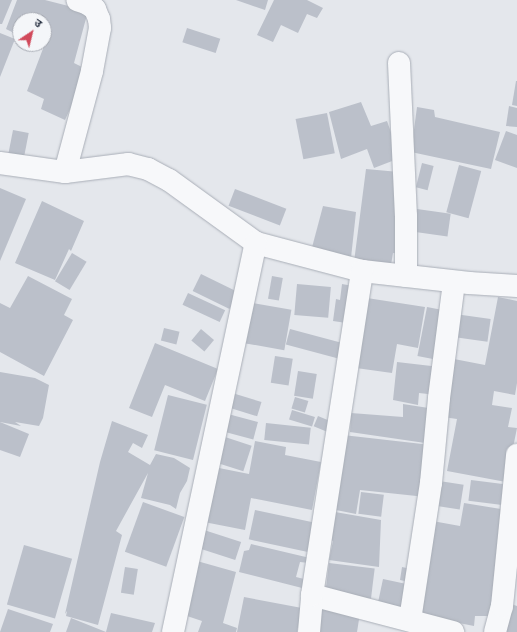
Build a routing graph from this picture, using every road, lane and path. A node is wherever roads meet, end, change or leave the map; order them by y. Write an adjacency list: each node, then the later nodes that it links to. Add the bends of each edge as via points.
1 (76, 0): 4 (street, via 95,9 100,28)
2 (399, 63): 7 (street)
3 (0, 163): 4 (street)
4 (72, 172): 5 (street, via 128,164 148,169 169,180)
5 (256, 243): 6 (street); 13 (street)
6 (362, 271): 7 (street); 11 (street)
7 (406, 276): 8 (street)
8 (454, 282): 9 (street); 12 (street, via 431,482)
9 (517, 286)
10 (517, 456): 16 (street, via 502,606)
11 (312, 595): 12 (street); 14 (street)
12 (410, 620): 15 (street)
13 (174, 632)
14 (309, 632)
15 (453, 632)
16 (495, 632)

